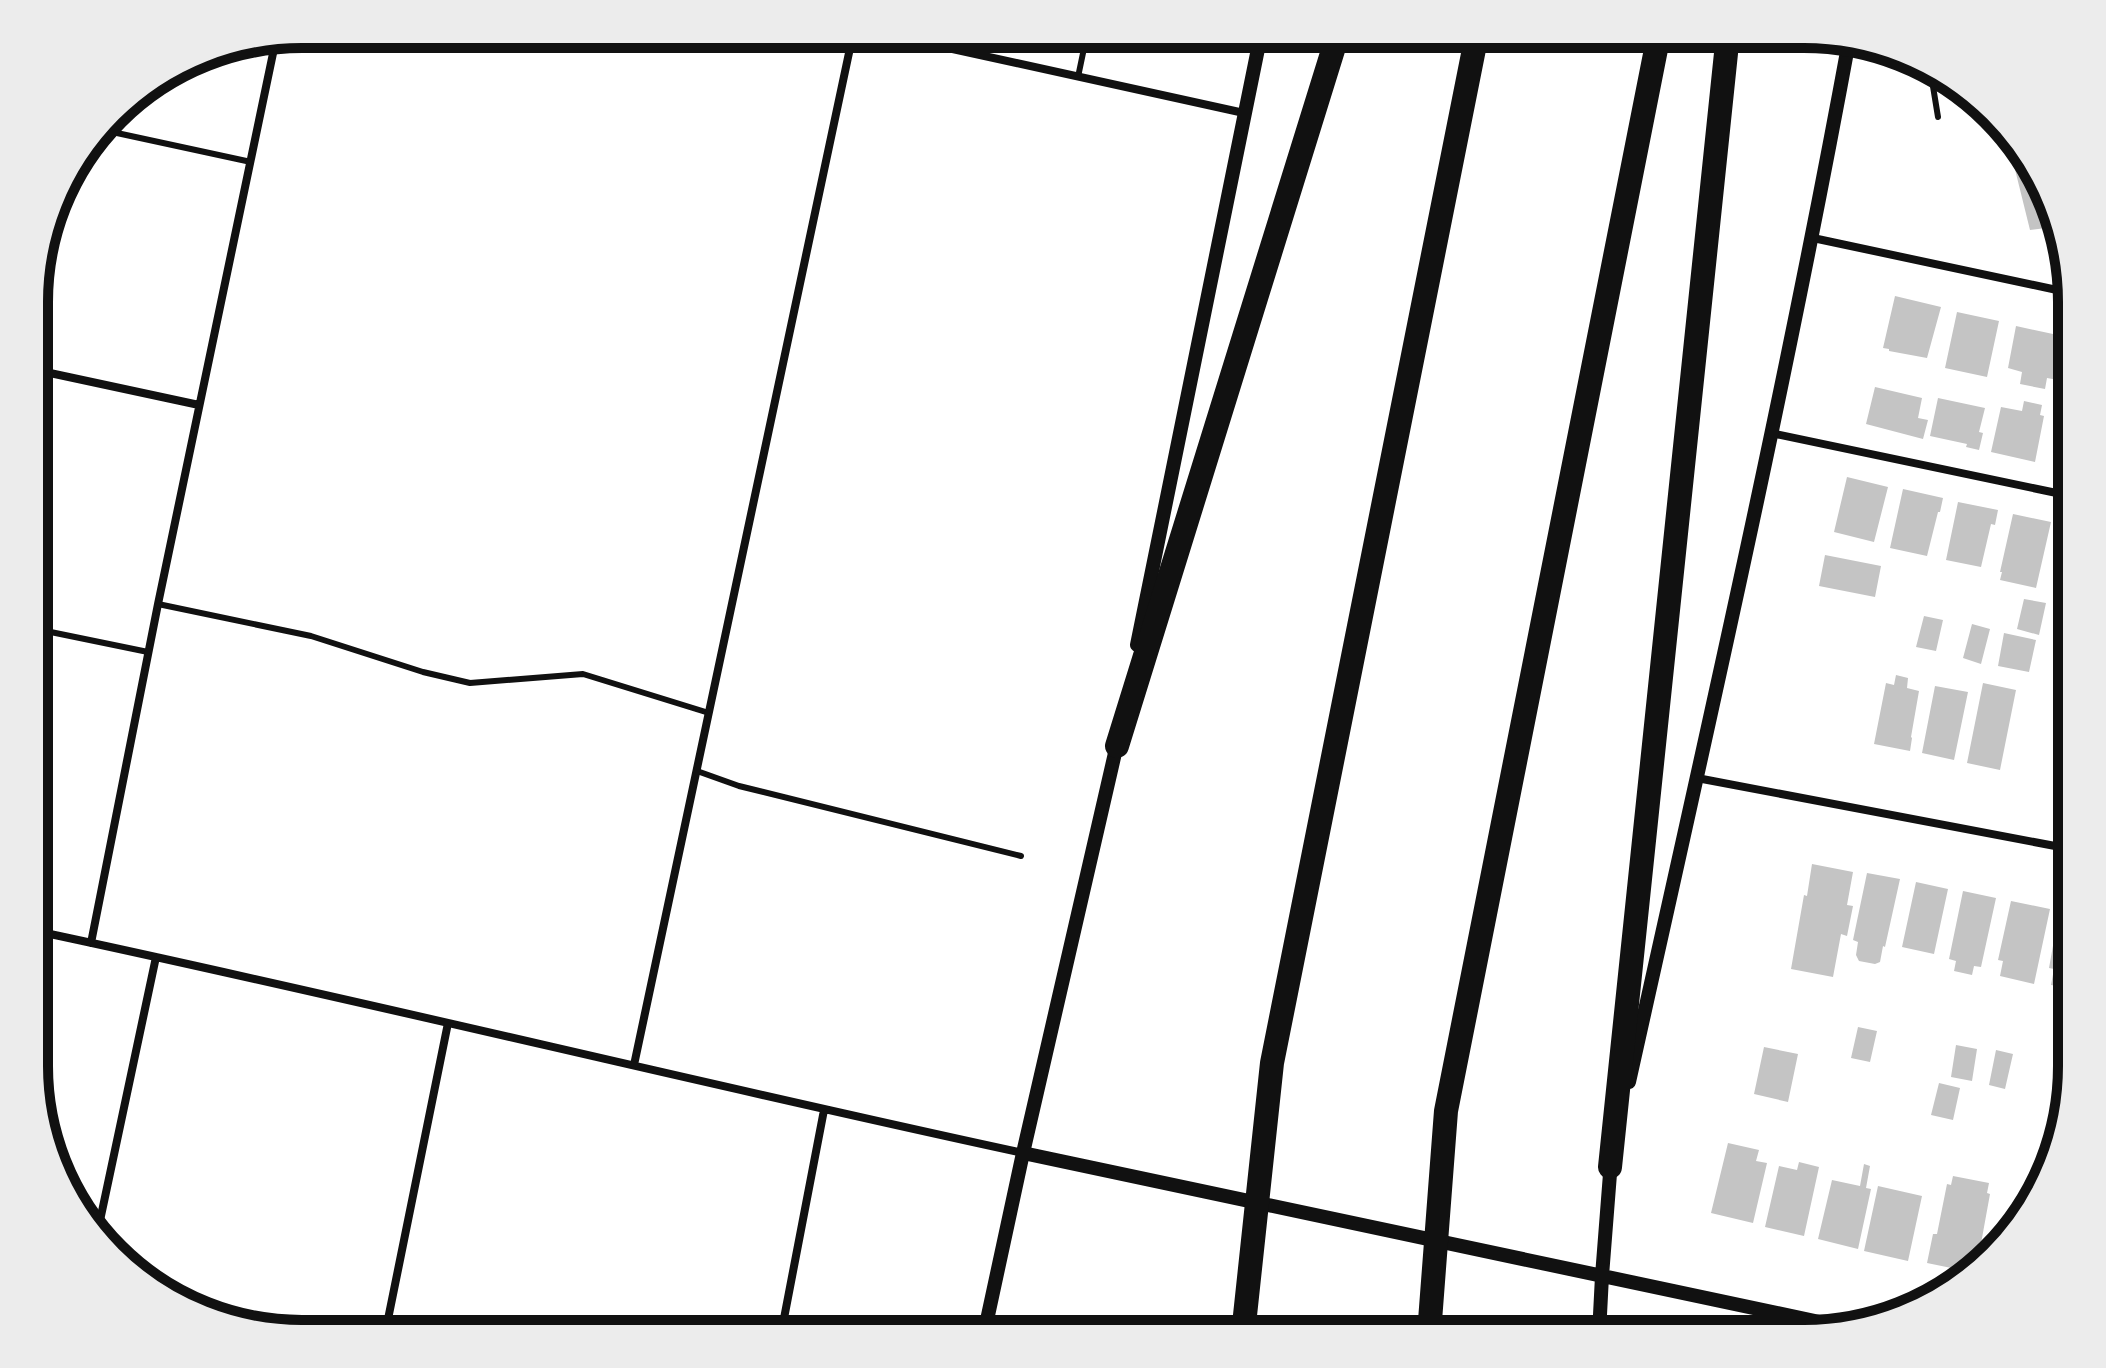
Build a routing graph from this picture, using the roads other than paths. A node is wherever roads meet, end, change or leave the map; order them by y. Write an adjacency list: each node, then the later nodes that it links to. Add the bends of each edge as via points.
1 (850, 48): 26 (street)
2 (947, 48): 11 (street)
3 (1084, 48): 11 (lane)
4 (1258, 48): 13 (street)
5 (1334, 48): 27 (highway)
6 (1474, 48): 42 (highway, via 1272,1063)
7 (1656, 48): 43 (highway, via 1446,1111)
8 (1727, 48): 39 (highway)
9 (274, 50): 16 (street)
10 (1847, 52): 17 (street)
11 (1078, 77): 13 (street)
12 (1932, 83): 14 (lane)
13 (1244, 113): 27 (street)
14 (1938, 117)
15 (114, 132): 16 (lane)
16 (251, 162): 20 (street)
17 (1813, 238): 18 (street); 21 (street)
18 (2057, 290)
19 (48, 373): 20 (street)
20 (199, 405): 23 (street)
21 (1771, 433): 22 (street); 29 (street)
22 (2057, 493)
23 (158, 604): 25 (street); 26 (lane, via 311,636 470,683 583,674)
24 (48, 631): 25 (lane)
25 (148, 652): 33 (street)
26 (709, 713): 28 (street)
27 (1117, 746): 38 (street)
28 (697, 771): 31 (lane); 36 (street)
29 (1697, 778): 30 (street); 39 (street)
30 (2057, 846)
31 (1021, 856)
32 (48, 934): 33 (street)
33 (91, 943): 34 (street)
34 (156, 957): 35 (street); 40 (street)
35 (448, 1023): 36 (street); 46 (street)
36 (634, 1065): 37 (street)
37 (824, 1110): 38 (street); 47 (street)
38 (1023, 1153): 41 (street); 48 (street)
39 (1610, 1167): 41 (street)
40 (100, 1219)
41 (1602, 1276): 44 (street); 45 (street)
42 (1244, 1319)
43 (1430, 1319)
44 (1600, 1319)
45 (1805, 1319)
46 (388, 1320)
47 (784, 1320)
48 (987, 1320)

